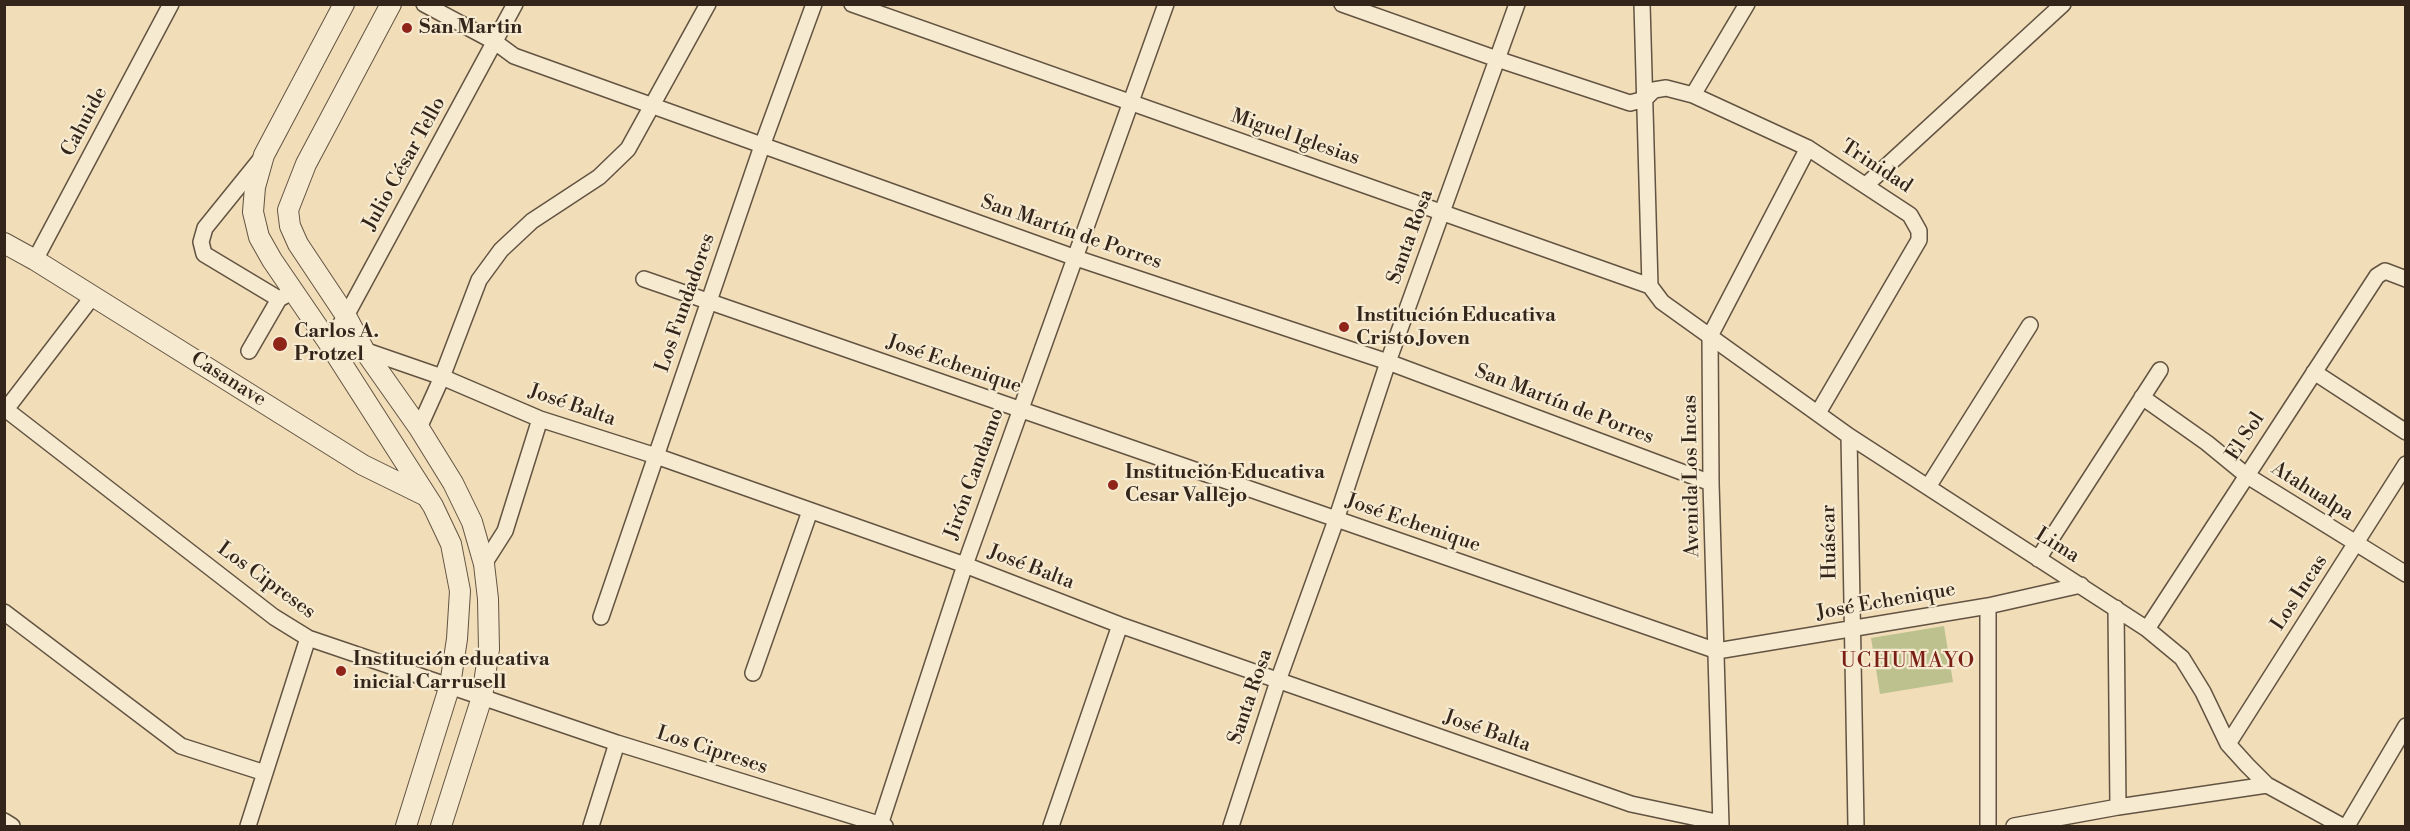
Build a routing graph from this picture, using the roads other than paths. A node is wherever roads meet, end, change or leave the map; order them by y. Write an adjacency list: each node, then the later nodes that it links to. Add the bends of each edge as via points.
1 (171, 4): 28 (street, Cahuide)
2 (344, 4): 23 (street)
3 (391, 4): 35 (street, via 306,164 288,210 298,244)
4 (424, 4): 15 (street, San Martín de Porres)
5 (515, 4): 15 (street, Julio César Tello)
6 (708, 4): 20 (street)
7 (814, 4): 21 (street, Los Fundadores)
8 (852, 4): 19 (street, Miguel Iglesias)
9 (1166, 4): 19 (street, Jirón Candamo)
10 (1342, 4): 16 (street)
11 (1517, 4): 16 (street, Santa Rosa)
12 (1642, 4): 18 (street)
13 (1747, 4): 17 (street)
14 (2063, 4): 24 (street)
15 (495, 42): 20 (street, San Martín de Porres, via 514,56); 35 (street, Julio César Tello)
16 (1497, 59): 18 (street, via 1630,103); 25 (street, Santa Rosa)
17 (1693, 95): 18 (street, Trinidad, via 1666,88 1654,90); 22 (street, Trinidad)
18 (1645, 99): 31 (street)
19 (1130, 103): 25 (street, Miguel Iglesias); 27 (street, Jirón Candamo)
20 (652, 106): 21 (street, San Martín de Porres); 44 (street, via 627,149 599,177 532,221 501,250 479,280)
21 (762, 146): 27 (street, San Martín de Porres); 34 (street, Los Fundadores)
22 (1808, 148): 24 (street, Trinidad); 37 (street, Avenida Los Incas)
23 (264, 155): 33 (street, via 253,212 259,237); 33 (street, via 205,228 201,242 204,254)
24 (1866, 185): 48 (street, Trinidad, via 1910,215 1918,240)
25 (1442, 212): 31 (street, Miguel Iglesias); 41 (street, Santa Rosa)
26 (4, 243): 28 (street, Casanave)
27 (1076, 258): 41 (street, San Martín de Porres); 47 (street, Jirón Candamo)
28 (35, 260): 32 (street, Casanave)
29 (644, 279): 34 (street, José Echenique)
30 (2406, 279): 43 (street, El Sol, via 2385,272 2377,276)
31 (1650, 286): 37 (street, Miguel Iglesias, via 1662,302)
32 (93, 296): 46 (street); 59 (street, Casanave, via 363,465)
33 (286, 296): 38 (street); 40 (street)
34 (709, 301): 47 (street, José Echenique); 53 (street, Los Fundadores)
35 (346, 316): 38 (street, Julio César Tello); 39 (street)
36 (2030, 325): 57 (street)
37 (1710, 336): 48 (street, Lima); 56 (street, Avenida Los Incas)
38 (328, 342): 39 (street, José Balta); 59 (street)
39 (364, 350): 44 (street, José Balta); 50 (street)
40 (249, 351)
41 (1388, 362): 56 (street, San Martín de Porres); 61 (street, Santa Rosa)
42 (2160, 370): 45 (street)
43 (2314, 372): 51 (street); 55 (street, El Sol)
44 (442, 377): 49 (street, José Balta); 50 (street)
45 (2142, 397): 55 (street, Atahualpa); 63 (street)
46 (5, 410): 75 (street, Los Cipreses, via 274,617)
47 (1020, 411): 61 (street, José Echenique); 65 (street, Jirón Candamo)
48 (1818, 413): 52 (street, Lima)
49 (540, 419): 53 (street, José Balta); 64 (street, via 505,531)
50 (419, 428): 58 (street)
51 (2406, 432)
52 (1849, 436): 57 (street, Lima); 74 (street, Huáscar)
53 (656, 456): 60 (street, José Balta); 71 (street, Los Fundadores)
54 (2406, 464): 62 (street, Los Incas)
55 (2246, 476): 62 (street, Atahualpa); 73 (street, El Sol)
56 (1711, 483): 76 (street, Avenida Los Incas)
57 (1928, 487): 63 (street, Lima)
58 (459, 494): 59 (street, Casanave, via 436,499); 64 (street)
59 (425, 496): 79 (street, via 451,544 460,591)
60 (810, 511): 65 (street, José Balta); 77 (street)
61 (1336, 520): 76 (street, José Echenique); 78 (street, Santa Rosa)
62 (2356, 544): 66 (street, Atahualpa); 83 (street, Los Incas)
63 (2038, 559): 67 (street, Lima)
64 (484, 564): 80 (street, via 489,649)
65 (965, 565): 72 (street, José Balta); 95 (street, Jirón Candamo)
66 (2406, 574)
67 (2081, 585): 68 (street, José Echenique); 69 (street, Lima)
68 (1988, 606): 74 (street, José Echenique); 99 (street)
69 (2116, 608): 73 (street, Lima); 86 (street)
70 (4, 612): 84 (street, via 181,746)
71 (601, 617)
72 (1120, 625): 78 (street, José Balta); 96 (street)
73 (2146, 629): 83 (street, Lima, via 2182,658)
74 (1852, 630): 76 (street, José Echenique); 98 (street, Huáscar)
75 (308, 638): 79 (street, Los Cipreses); 84 (street)
76 (1717, 651): 89 (street, Avenida Los Incas)
77 (753, 673)
78 (1278, 681): 89 (street, José Balta, via 1631,804); 97 (street, Santa Rosa)
79 (450, 685): 80 (street, Los Cipreses); 92 (street)
80 (482, 696): 82 (street, Los Cipreses); 93 (street)
81 (2406, 726): 102 (street)
82 (617, 743): 94 (street); 95 (street, Los Cipreses)
83 (2228, 744): 85 (street, Lima)
84 (265, 773): 91 (street)
85 (2267, 785): 86 (street); 101 (street, Lima)
86 (2118, 807): 87 (street)
87 (2094, 819): 100 (street)
88 (4, 820): 90 (street)
89 (1721, 825)
90 (12, 826)
91 (248, 826)
92 (406, 826)
93 (441, 826)
94 (591, 826)
95 (883, 826)
96 (1051, 826)
97 (1231, 826)
98 (1856, 826)
99 (1988, 826)
100 (2014, 826)
101 (2342, 826)
102 (2348, 826)

